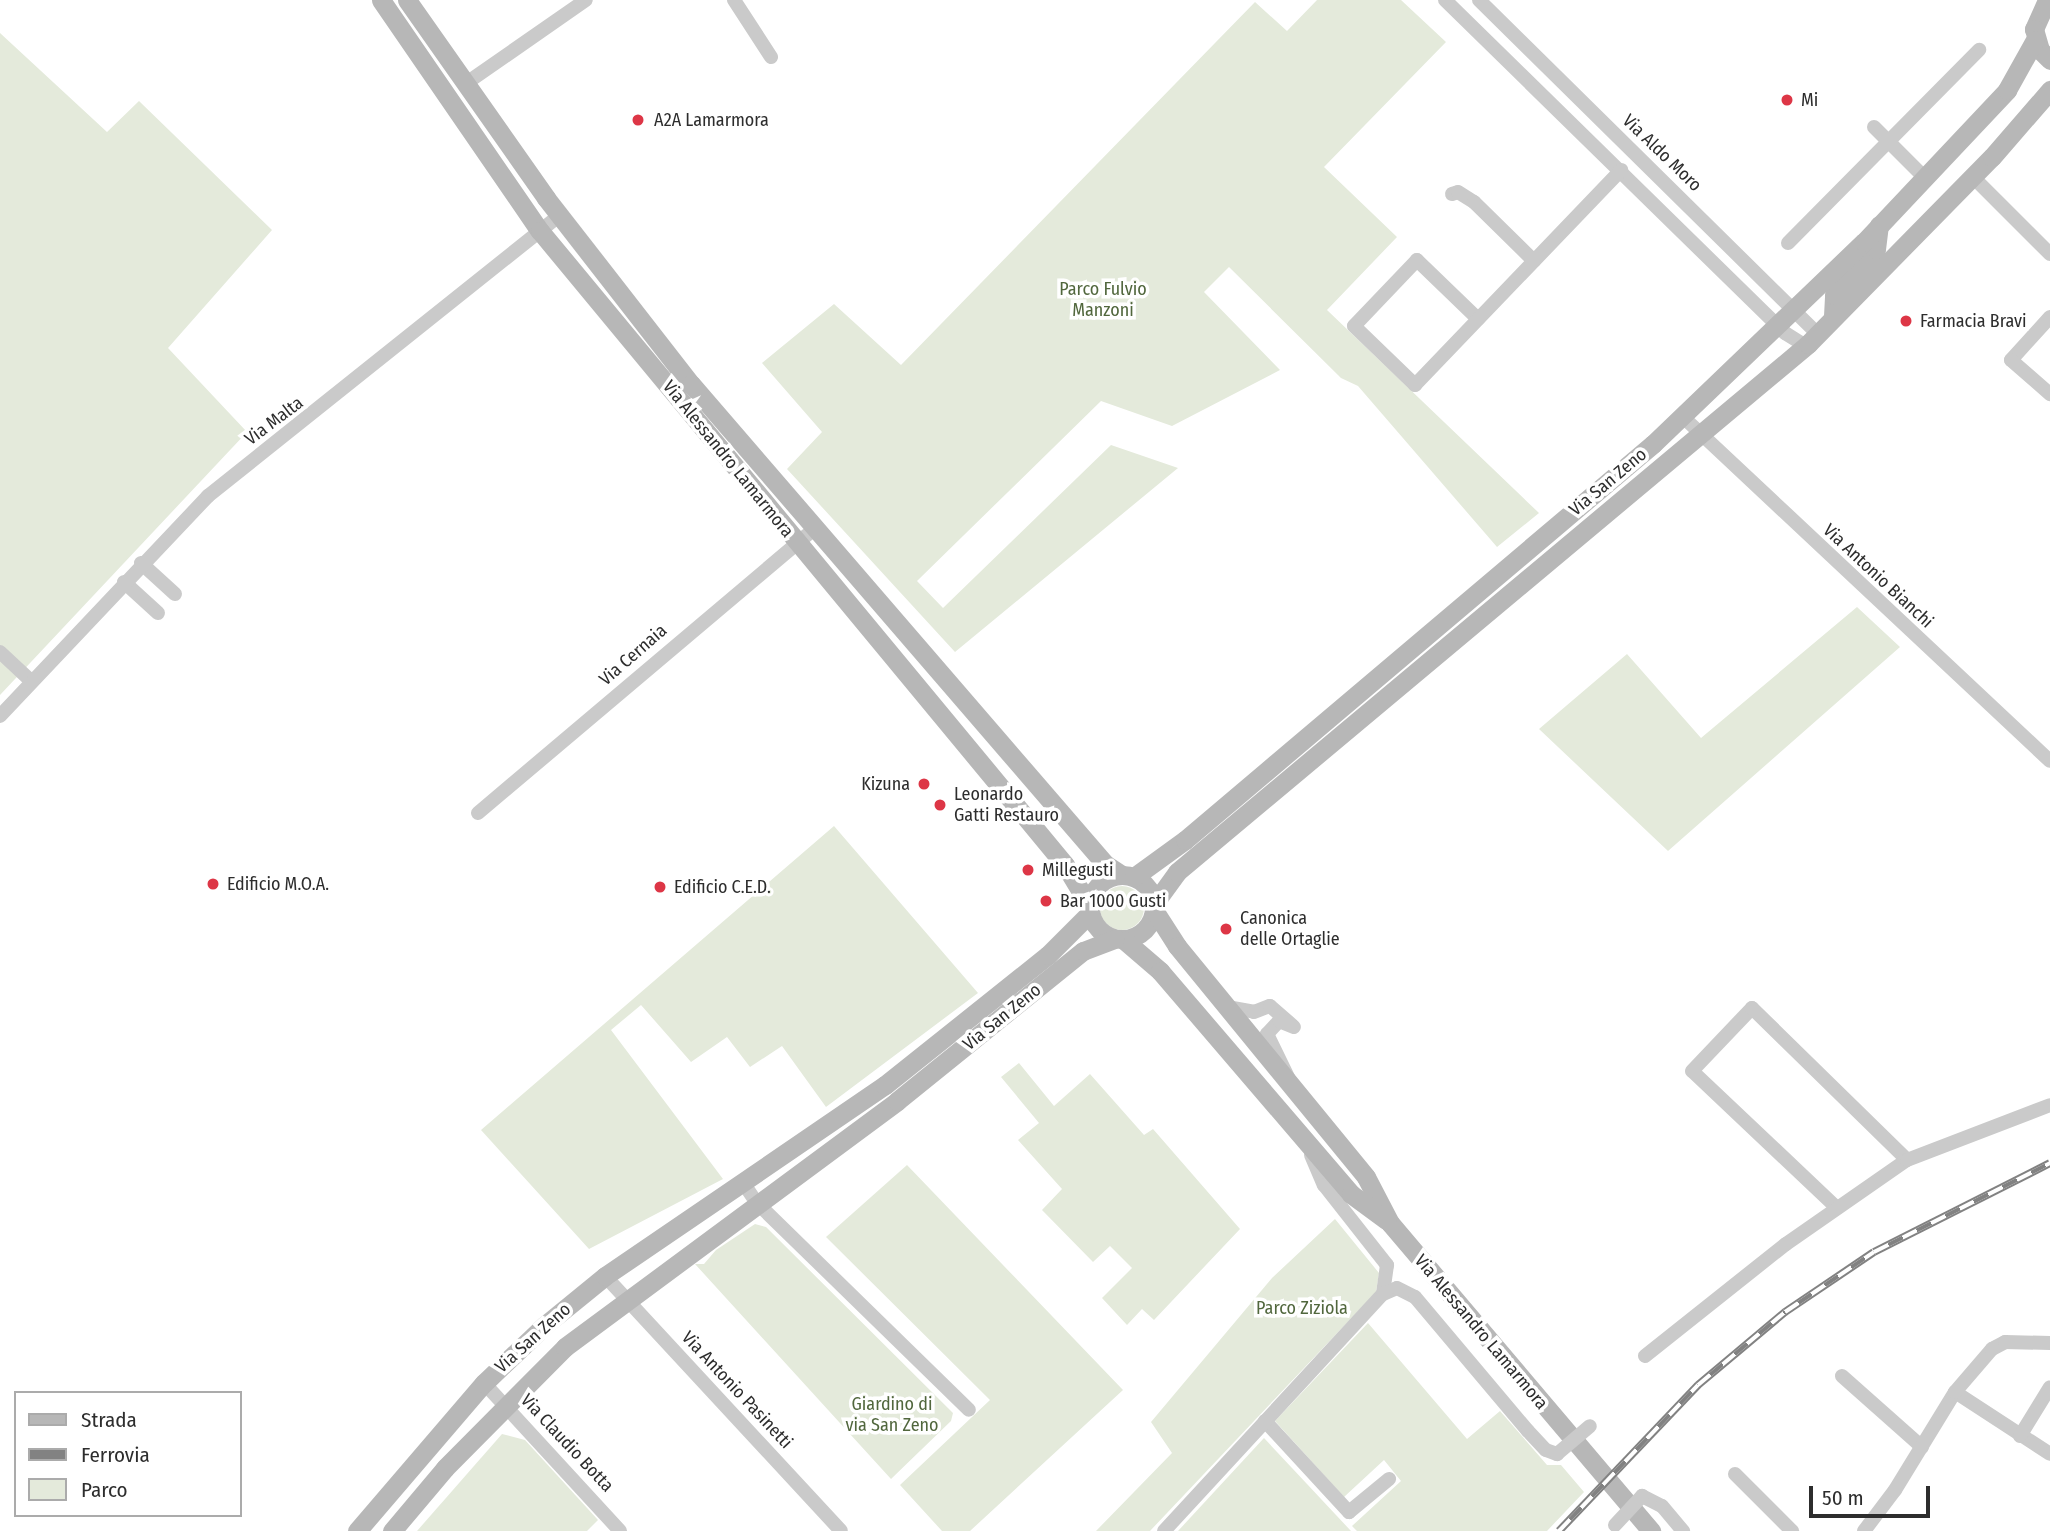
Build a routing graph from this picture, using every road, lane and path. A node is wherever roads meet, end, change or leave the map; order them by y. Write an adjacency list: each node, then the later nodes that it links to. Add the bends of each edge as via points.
1 (382, 0): 23 (street, Via Alessandro Lamarmora)
2 (407, 0): 13 (street, Via Alessandro Lamarmora)
3 (586, 0): 13 (street)
4 (734, 0): 11 (street)
5 (1445, 0): 17 (street)
6 (1479, 0): 27 (street, Via Aldo Moro)
7 (2047, 0): 8 (street)
8 (2031, 9): 9 (street)
9 (2035, 40): 12 (street); 18 (street, Via San Zeno, via 2007,90)
10 (1979, 50): 16 (street)
11 (771, 57)
12 (2050, 60)
13 (465, 84): 21 (street, Via Alessandro Lamarmora)
14 (2050, 90): 19 (street, Via San Zeno)
15 (1874, 127): 16 (street)
16 (1889, 141): 18 (street); 24 (street)
17 (1621, 170): 26 (street); 31 (street)
18 (1924, 177): 22 (street, Via San Zeno)
19 (1973, 177): 25 (street); 28 (street, Via San Zeno)
20 (1452, 194): 26 (street, via 1458,192 1474,202)
21 (561, 215): 23 (street, Via Malta); 36 (street, Via Alessandro Lamarmora, via 682,373)
22 (1879, 225): 27 (street, Via San Zeno); 28 (street, via 1876,249 1834,295)
23 (540, 231): 37 (street, Via Alessandro Lamarmora); 38 (street, Via Malta, via 208,496)
24 (1788, 243)
25 (2050, 254)
26 (1534, 261): 30 (street)
27 (1796, 309): 31 (street, Via San Zeno); 32 (street, Via Aldo Moro)
28 (1833, 317): 32 (street, Via San Zeno)
29 (2050, 317): 33 (street, via 2011,360)
30 (1478, 319): 30 (street, via 1415,384 1354,326 1417,260)
31 (1778, 325): 32 (street); 34 (street, Via San Zeno)
32 (1810, 339): 35 (street, Via San Zeno)
33 (2050, 394)
34 (1682, 416): 35 (street, Via Antonio Bianchi); 47 (street, Via San Zeno, via 1196,831)
35 (1701, 437): 45 (street, Via Antonio Bianchi); 48 (street, Via San Zeno, via 1177,872)
36 (815, 528): 37 (street, Via Cernaia); 47 (street, Via Alessandro Lamarmora, via 1105,864)
37 (797, 543): 46 (street, Via Cernaia); 49 (street, Via Alessandro Lamarmora, via 1065,865)
38 (141, 564): 39 (street, Via Malta); 40 (street)
39 (124, 582): 41 (street); 43 (street, Via Malta)
40 (176, 594)
41 (158, 613)
42 (8, 659): 43 (street)
43 (32, 681): 44 (street, Via Malta)
44 (0, 716)
45 (2050, 761)
46 (478, 813)
47 (1128, 876): 48 (street, via 1148,888); 49 (street, via 1097,886)
48 (1154, 907): 50 (street, via 1144,930); 51 (street, Via Alessandro Lamarmora)
49 (1090, 909): 50 (street, via 1102,932); 56 (street, Via San Zeno, via 1048,955 885,1085)
50 (1119, 939): 54 (street, Via Alessandro Lamarmora, via 1160,971); 57 (street, Via San Zeno, via 1083,951 897,1101)
51 (1227, 1007): 52 (street, Via Alessandro Lamarmora); 52 (street, Via Alessandro Lamarmora, via 1240,1012 1270,1006 1281,1010 1294,1027 1279,1021 1267,1034)
52 (1290, 1081): 59 (street, Via Alessandro Lamarmora, via 1366,1177)
53 (2050, 1105): 55 (street)
54 (1307, 1144): 59 (street, Via Alessandro Lamarmora, via 1351,1194); 61 (street, Via Alessandro Lamarmora, via 1324,1185 1387,1265)
55 (1907, 1160): 58 (street); 58 (street, via 1752,1008 1692,1071)
56 (744, 1184): 57 (street); 60 (street, Via San Zeno)
57 (757, 1203): 62 (street, Via San Zeno); 70 (street)
58 (1837, 1208): 64 (street)
59 (1390, 1223): 84 (street, Via Alessandro Lamarmora)
60 (606, 1276): 62 (street, Via Antonio Pasinetti); 66 (street, Via San Zeno)
61 (1383, 1294): 71 (street); 72 (street, Via Alessandro Lamarmora, bridge, via 1397,1288 1415,1297 1546,1450 1557,1454)
62 (627, 1299): 69 (street, Via San Zeno, via 565,1347); 82 (street, Via Antonio Pasinetti)
63 (2050, 1343): 68 (street, via 2006,1342 1992,1349)
64 (1645, 1356)
65 (1842, 1376): 74 (street)
66 (484, 1383): 69 (street, Via Claudio Botta); 79 (street, Via San Zeno)
67 (2050, 1387): 73 (street)
68 (1955, 1392): 73 (street); 74 (street)
69 (505, 1405): 80 (street, Via San Zeno); 81 (street, Via Claudio Botta)
70 (969, 1410)
71 (1265, 1421): 77 (street, via 1349,1512); 83 (street)
72 (1590, 1426)
73 (2020, 1436): 75 (street)
74 (1922, 1447): 87 (street)
75 (2050, 1454)
76 (1735, 1474): 86 (street)
77 (1388, 1479)
78 (1614, 1528): 85 (street, bridge, via 1642,1496 1662,1506)
79 (357, 1531)
80 (393, 1531)
81 (620, 1531)
82 (841, 1531)
83 (1164, 1531)
84 (1651, 1531)
85 (1683, 1531)
86 (1792, 1531)
87 (1864, 1531)

